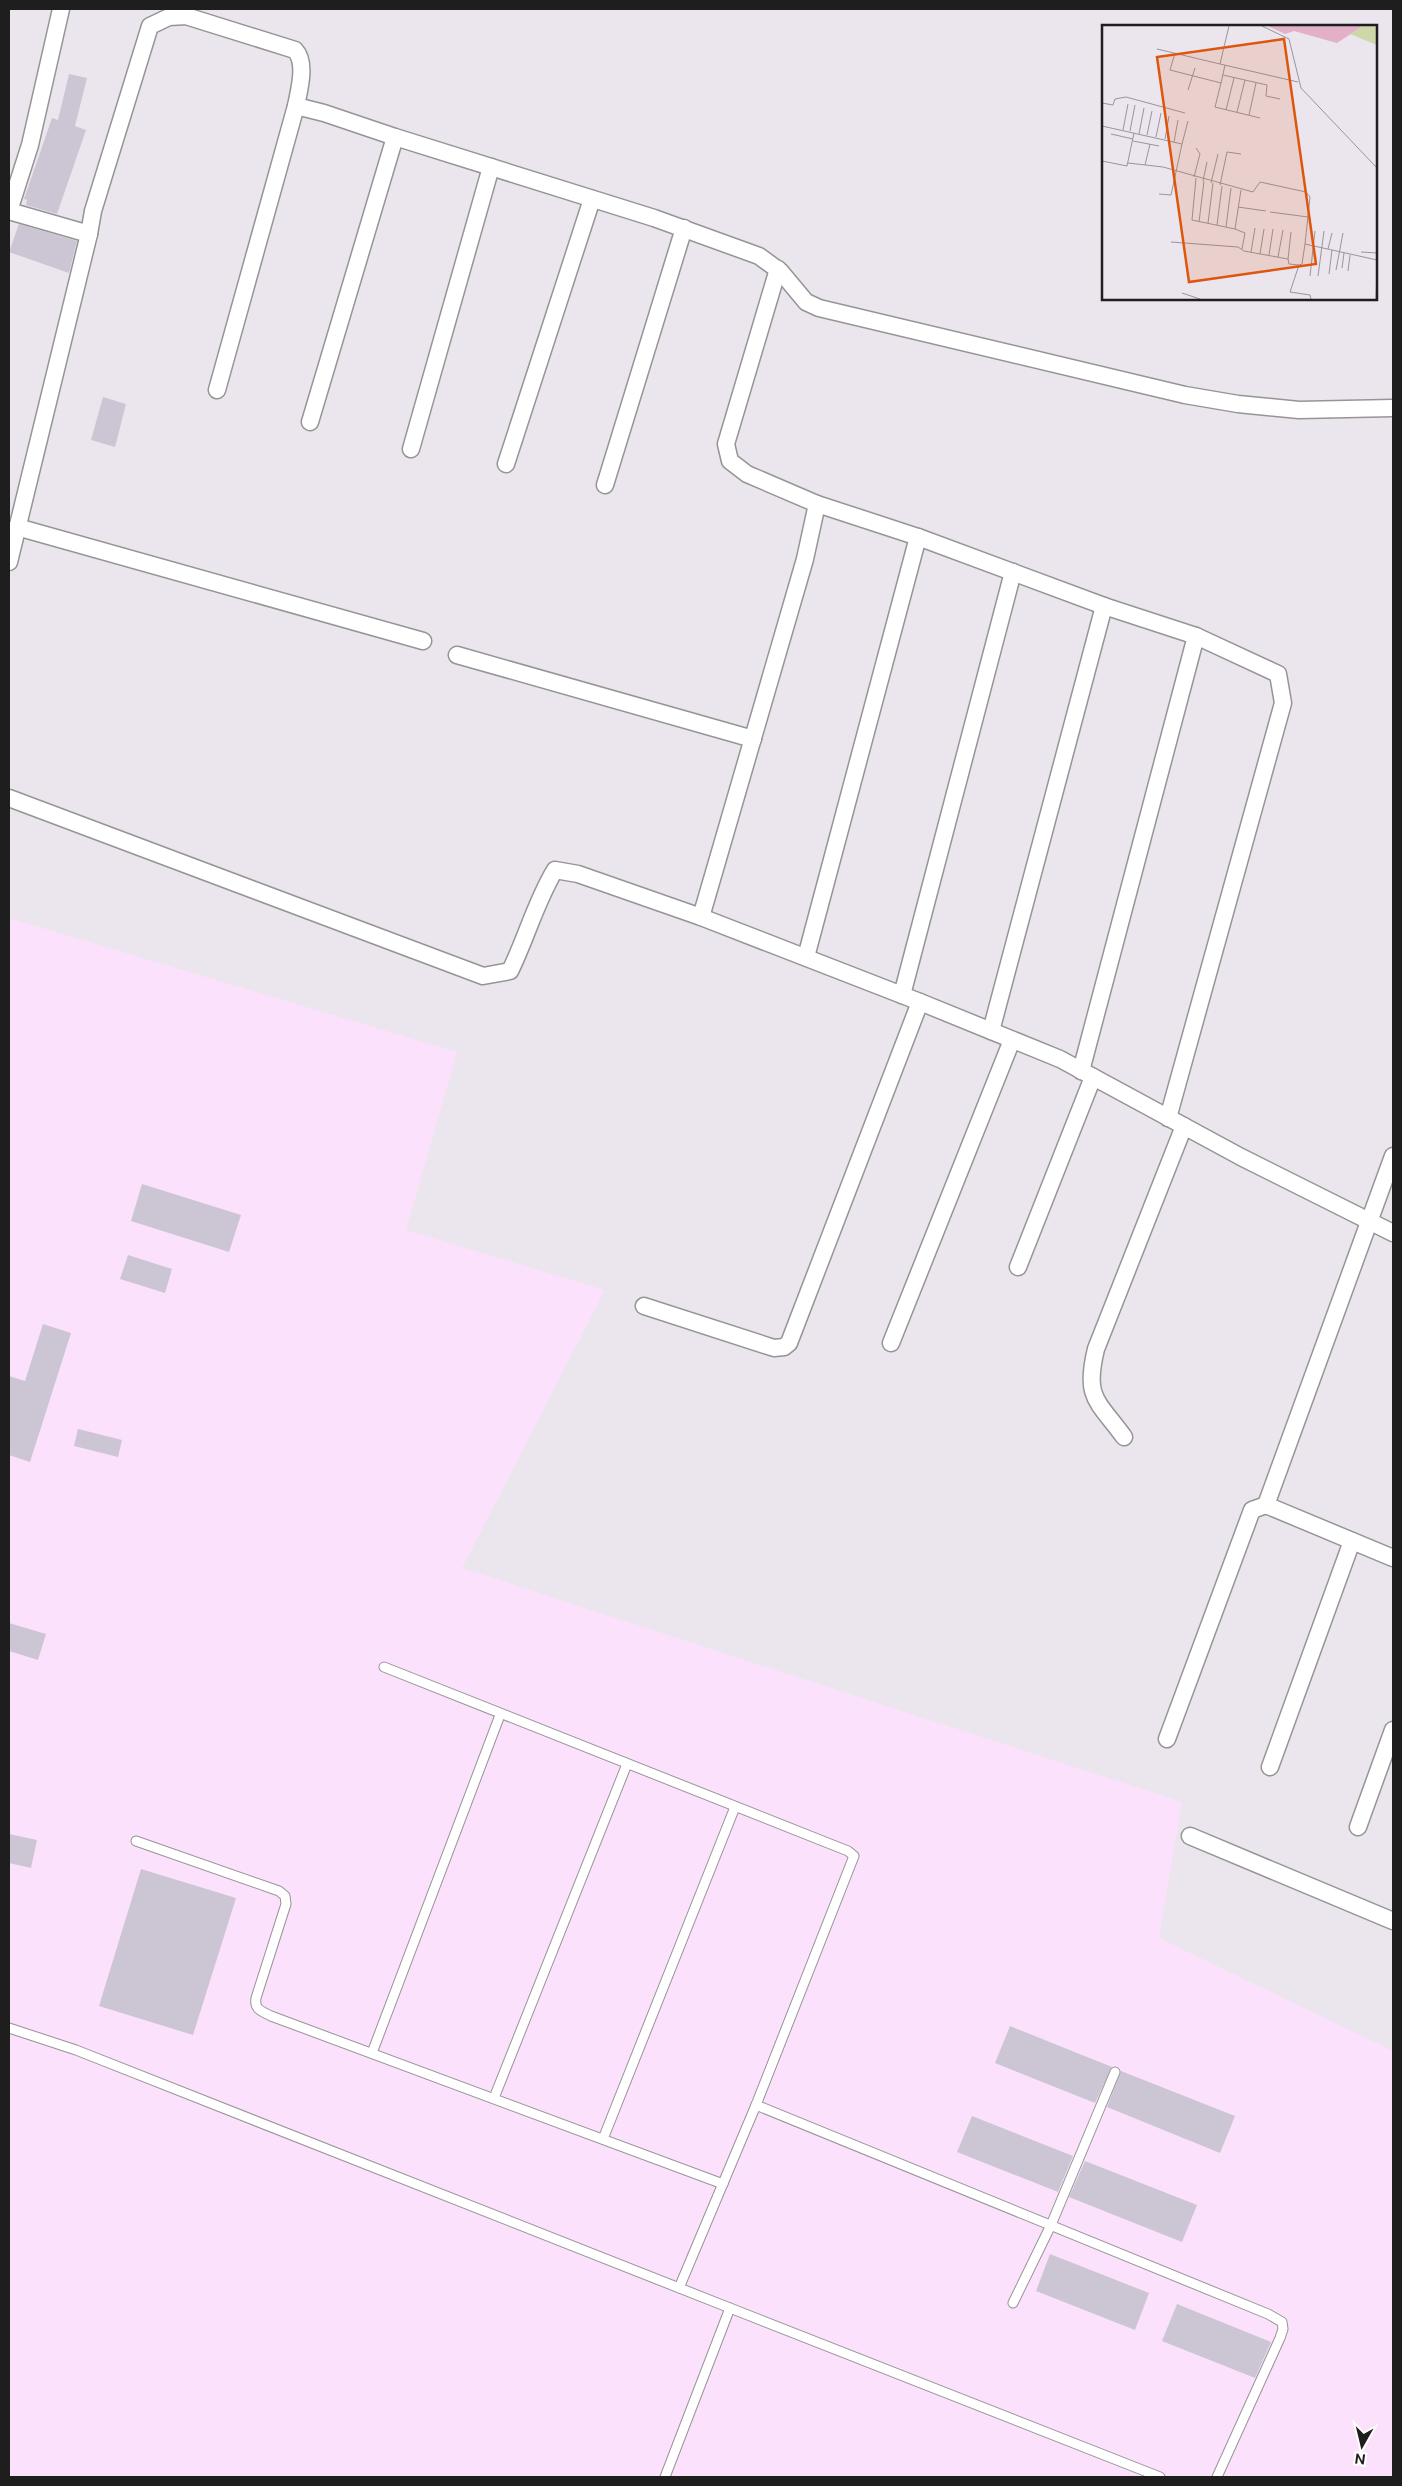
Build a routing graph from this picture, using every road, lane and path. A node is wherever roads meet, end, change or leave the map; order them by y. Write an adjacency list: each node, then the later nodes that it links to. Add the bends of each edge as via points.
1 (61, 9): 7 (street, via 30,145)
2 (188, 12): 3 (street, via 295,50 301,56); 9 (street, via 169,16 150,26 93,211)
3 (296, 106): 4 (street); 11 (street)
4 (395, 138): 5 (street); 13 (street)
5 (491, 167): 6 (street); 14 (street)
6 (592, 199): 8 (street); 15 (street)
7 (9, 211): 9 (street)
8 (684, 228): 10 (street, via 760,256); 16 (street)
9 (89, 234): 18 (street)
10 (778, 269): 12 (street, via 806,302 819,308 1113,379 1184,395 1269,408); 17 (street, via 726,444 730,460 747,474)
11 (217, 390)
12 (1393, 408)
13 (310, 422)
14 (411, 449)
15 (506, 464)
16 (604, 484)
17 (817, 504): 19 (street); 26 (street, via 805,559)
18 (17, 527): 20 (street); 24 (street)
19 (918, 537): 21 (street); 29 (street)
20 (9, 562)
21 (1013, 572): 22 (street); 30 (street)
22 (1104, 606): 23 (street); 32 (street)
23 (1196, 636): 34 (street); 35 (street, via 1278,674 1283,703)
24 (423, 641)
25 (457, 655): 26 (street)
26 (753, 738): 28 (street)
27 (9, 798): 28 (street, via 483,976 510,971 555,870 578,874)
28 (701, 916): 29 (street)
29 (806, 957): 30 (street)
30 (902, 995): 31 (street)
31 (920, 1002): 32 (street); 41 (street, via 789,1343 774,1348)
32 (991, 1031): 33 (street)
33 (1012, 1040): 34 (street); 42 (street)
34 (1087, 1074): 35 (street); 40 (street)
35 (1168, 1118): 36 (street)
36 (1184, 1126): 38 (street); 43 (street, via 1096,1349 1090,1373 1092,1393)
37 (1393, 1156): 38 (street)
38 (1371, 1223): 39 (street); 44 (street)
39 (1393, 1232)
40 (1018, 1267)
41 (644, 1306)
42 (891, 1343)
43 (1124, 1437)
44 (1266, 1505): 45 (street); 50 (street, via 1252,1510)
45 (1352, 1541): 46 (street); 52 (street)
46 (1393, 1558)
47 (384, 1667): 48 (lane)
48 (500, 1714): 51 (lane); 59 (lane)
49 (1393, 1730): 54 (street)
50 (1167, 1738)
51 (627, 1764): 53 (lane); 61 (lane)
52 (1270, 1767)
53 (735, 1807): 62 (lane, via 854,1856); 63 (lane)
54 (1358, 1827)
55 (1190, 1836): 57 (street)
56 (136, 1841): 59 (lane, via 285,1896 286,1904 256,1998 257,2009)
57 (1393, 1922)
58 (9, 2028): 66 (lane, via 76,2050)
59 (372, 2053): 61 (lane)
60 (1115, 2072): 65 (lane)
61 (494, 2098): 63 (lane)
62 (756, 2105): 64 (lane); 65 (lane)
63 (603, 2139): 64 (lane)
64 (722, 2184): 66 (lane)
65 (1051, 2226): 67 (lane); 71 (lane, via 1282,2322 1280,2338)
66 (680, 2288): 68 (lane)
67 (1013, 2303)
68 (730, 2308): 69 (lane); 70 (lane)
69 (664, 2477)
70 (1160, 2477)
71 (1217, 2477)

